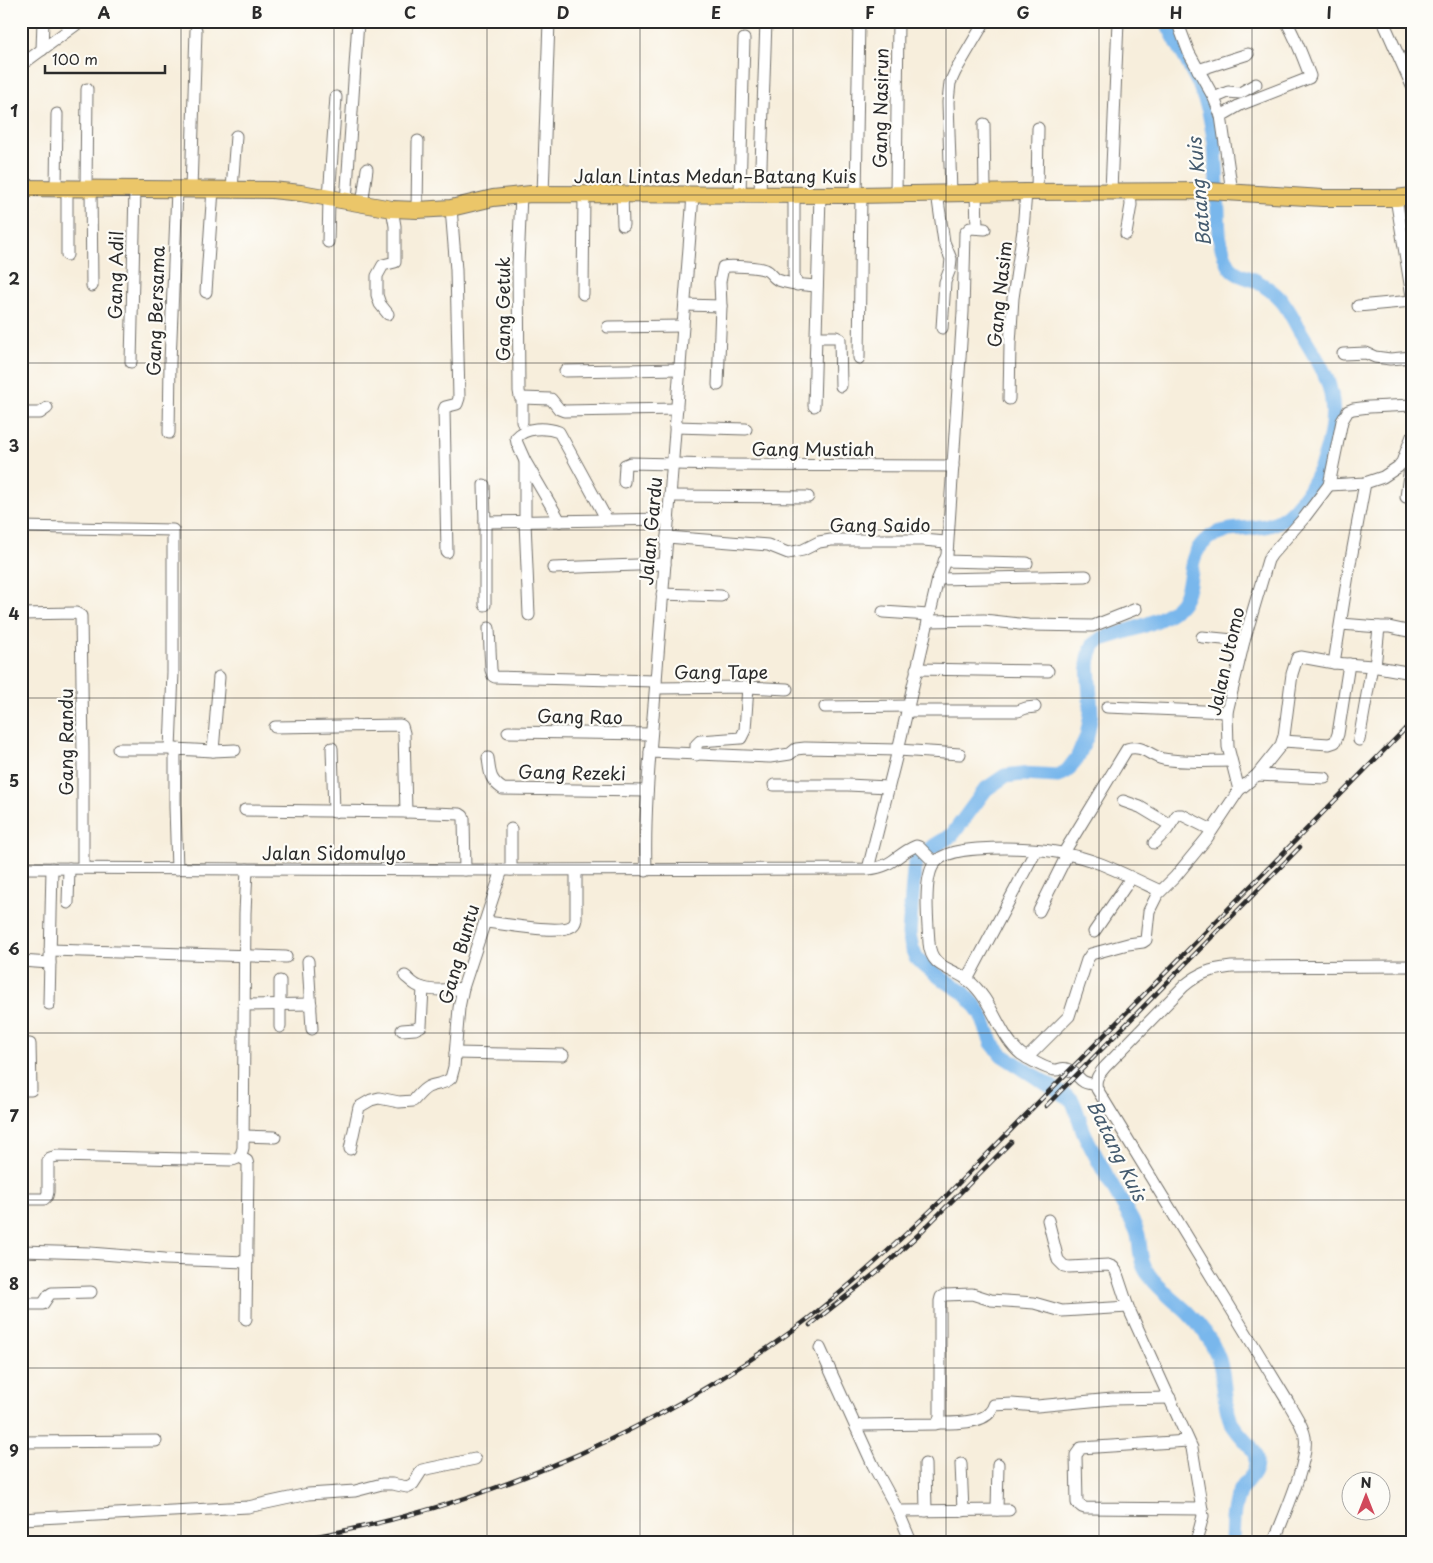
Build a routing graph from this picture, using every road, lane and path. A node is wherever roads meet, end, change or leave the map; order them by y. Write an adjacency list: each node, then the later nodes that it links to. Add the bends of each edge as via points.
1 (43, 21): 15 (street)
2 (81, 21): 15 (street)
3 (358, 21): 57 (street)
4 (549, 21): 45 (street)
5 (766, 21): 49 (street)
6 (858, 21): 54 (street)
7 (898, 21): 50 (street, Gang Nasirun)
8 (985, 21): 42 (street, via 950,83)
9 (1118, 21): 38 (street)
10 (1177, 21): 18 (street)
11 (1286, 21): 25 (street, via 1309,79 1240,105)
12 (1383, 21): 19 (street)
13 (196, 30): 37 (street, Gang Bersama)
14 (744, 39): 48 (street)
15 (42, 50): 17 (street)
16 (1248, 54): 18 (street)
17 (21, 65)
18 (1198, 70): 23 (street)
19 (1411, 83)
20 (1256, 84): 23 (street, via 1240,93 1228,92)
21 (87, 90): 33 (street)
22 (336, 96): 56 (street)
23 (1214, 98): 25 (street)
24 (57, 114): 32 (street)
25 (1221, 116): 40 (street)
26 (984, 124): 43 (street)
27 (1038, 128): 41 (street, Gang Nasim)
28 (236, 136): 36 (street)
29 (418, 141): 60 (street)
30 (367, 169): 57 (street)
31 (21, 188): 32 (highway, Jalan Lintas Medan–Batang Kuis)
32 (62, 188): 33 (highway, Jalan Lintas Medan–Batang Kuis); 64 (street)
33 (89, 189): 34 (highway, Jalan Lintas Medan–Batang Kuis); 66 (street)
34 (134, 189): 37 (highway, Jalan Lintas Medan–Batang Kuis); 83 (street, Gang Adil)
35 (213, 189): 36 (highway, Jalan Lintas Medan–Batang Kuis); 37 (highway, Jalan Lintas Medan–Batang Kuis); 68 (street)
36 (232, 189): 56 (highway, Jalan Lintas Medan–Batang Kuis, via 286,191)
37 (184, 190): 98 (street, Gang Bersama, via 170,362)
38 (1112, 191): 39 (highway, Jalan Lintas Medan–Batang Kuis); 41 (highway, Jalan Lintas Medan–Batang Kuis)
39 (1130, 191): 40 (highway, Jalan Lintas Medan–Batang Kuis); 62 (street)
40 (1221, 191): 55 (highway, Jalan Lintas Medan–Batang Kuis, via 1314,198)
41 (1032, 192): 43 (highway, Jalan Lintas Medan–Batang Kuis); 89 (street, Gang Nasim, via 1013,298)
42 (944, 193): 43 (highway, Jalan Lintas Medan–Batang Kuis); 50 (highway, Jalan Lintas Medan–Batang Kuis); 78 (street, via 944,242 951,259 945,282)
43 (981, 193): 103 (street, via 981,229 970,228 965,233)
44 (521, 194): 45 (highway, Jalan Lintas Medan–Batang Kuis); 58 (highway, Jalan Lintas Medan–Batang Kuis); 88 (street, Gang Getuk, via 518,310 519,395)
45 (543, 194): 46 (highway, Jalan Lintas Medan–Batang Kuis)
46 (584, 194): 47 (highway, Jalan Lintas Medan–Batang Kuis); 69 (street)
47 (622, 194): 51 (highway, Jalan Lintas Medan–Batang Kuis); 61 (street)
48 (740, 194): 49 (highway, Jalan Lintas Medan–Batang Kuis); 51 (highway, Jalan Lintas Medan–Batang Kuis)
49 (760, 194): 52 (highway, Jalan Lintas Medan–Batang Kuis)
50 (896, 194): 54 (highway, Jalan Lintas Medan–Batang Kuis)
51 (693, 195): 72 (street, Jalan Gardu)
52 (794, 195): 53 (highway, Jalan Lintas Medan–Batang Kuis); 65 (street, via 794,275)
53 (820, 195): 54 (highway, Jalan Lintas Medan–Batang Kuis); 67 (street)
54 (858, 195): 82 (street)
55 (1404, 197): 70 (street)
56 (329, 198): 57 (highway, Jalan Lintas Medan–Batang Kuis); 63 (street)
57 (354, 203): 59 (highway, Jalan Lintas Medan–Batang Kuis)
58 (451, 208): 60 (highway, Jalan Lintas Medan–Batang Kuis); 119 (street, via 459,398 457,404 444,410)
59 (392, 209): 60 (highway, Jalan Lintas Medan–Batang Kuis); 75 (street, via 395,262 382,265 377,276 378,301)
60 (417, 210)
61 (623, 225)
62 (1126, 234)
63 (328, 242)
64 (67, 255)
65 (797, 285): 67 (street); 73 (street, via 776,279 766,270 724,266 720,282)
66 (92, 286)
67 (817, 286): 79 (street)
68 (206, 292)
69 (583, 294)
70 (1412, 296)
71 (1412, 301): 74 (street)
72 (685, 305): 73 (street); 76 (street, Jalan Gardu)
73 (721, 306): 86 (street)
74 (1358, 306)
75 (388, 314)
76 (683, 326): 77 (street); 84 (street, Jalan Gardu)
77 (608, 327)
78 (942, 328)
79 (816, 337): 87 (street, via 840,339); 91 (street)
80 (1343, 354): 81 (street, via 1366,353 1390,359)
81 (1412, 357)
82 (859, 358)
83 (131, 362)
84 (680, 369): 85 (street); 93 (street, Jalan Gardu)
85 (565, 371)
86 (718, 385)
87 (842, 386)
88 (522, 398): 93 (street, via 551,399 564,411); 95 (street, Gang Getuk)
89 (1010, 399)
90 (1412, 405): 107 (street, via 1348,411 1342,421)
91 (814, 406)
92 (46, 408): 94 (street, via 40,413)
93 (677, 409): 96 (street, Jalan Gardu)
94 (21, 413)
95 (522, 422)
96 (676, 427): 97 (street); 102 (street, Jalan Gardu)
97 (746, 429)
98 (169, 433)
99 (1412, 436): 100 (street)
100 (1405, 456): 105 (street, via 1390,472); 110 (street, via 1410,468)
101 (525, 462): 112 (street, via 516,441 518,435 532,430 559,432); 113 (street); 115 (street)
102 (673, 463): 103 (street, Gang Mustiah); 104 (street, Gang Mustiah, via 626,463); 108 (street, Jalan Gardu)
103 (953, 466): 118 (street)
104 (624, 482)
105 (1366, 483): 107 (street); 134 (street)
106 (484, 485): 114 (street)
107 (1329, 485): 139 (street, Jalan Utomo, via 1268,560)
108 (670, 496): 109 (street); 111 (street, Jalan Gardu)
109 (808, 497)
110 (1406, 497)
111 (669, 519): 112 (street); 117 (street, Jalan Gardu)
112 (607, 520): 113 (street)
113 (560, 521): 115 (street)
114 (485, 522): 115 (street); 128 (street)
115 (525, 522): 132 (street)
116 (21, 528): 162 (street, via 173,530)
117 (667, 538): 118 (street, Gang Saido, via 768,545 788,553 830,540); 122 (street, Jalan Gardu)
118 (946, 542): 120 (street)
119 (447, 552)
120 (944, 561): 121 (street); 125 (street)
121 (1027, 563)
122 (665, 564): 123 (street); 126 (street, Jalan Gardu)
123 (553, 568)
124 (1086, 576): 125 (street)
125 (938, 579): 133 (street)
126 (662, 594): 127 (street); 147 (street, Jalan Gardu)
127 (721, 596)
128 (485, 605)
129 (1136, 609): 133 (street, via 1093,626)
130 (883, 612): 133 (street)
131 (21, 614): 191 (street, Gang Randu, via 76,613 81,616)
132 (529, 615)
133 (928, 618): 143 (street)
134 (1341, 624): 135 (street); 140 (street)
135 (1379, 627): 137 (street); 142 (street)
136 (489, 628): 147 (street, Gang Tape, via 494,677)
137 (1412, 632)
138 (1202, 637): 139 (street)
139 (1244, 641): 154 (street, Jalan Utomo)
140 (1334, 663): 141 (street); 159 (street, via 1297,658)
141 (1349, 664): 142 (street); 159 (street, via 1336,741 1329,744)
142 (1373, 667): 145 (street); 158 (street)
143 (916, 669): 144 (street); 153 (street)
144 (1048, 671)
145 (1412, 673)
146 (220, 677): 165 (street)
147 (656, 685): 148 (street, Gang Tape); 157 (street, Jalan Gardu)
148 (748, 687): 149 (street, Gang Tape); 168 (street, via 743,736 700,741 696,745)
149 (787, 689)
150 (1106, 706): 154 (street)
151 (825, 707): 153 (street)
152 (1035, 707): 153 (street, via 1018,712)
153 (907, 708): 164 (street)
154 (1227, 712): 170 (street, Jalan Utomo)
155 (275, 727): 180 (street, via 400,725 404,733)
156 (508, 732): 157 (street, Gang Rao)
157 (651, 734): 166 (street, Jalan Gardu)
158 (1359, 740)
159 (1283, 741): 171 (street)
160 (332, 748): 179 (street)
161 (118, 749): 162 (street)
162 (173, 749): 165 (street); 192 (street)
163 (234, 750): 165 (street)
164 (898, 750): 167 (street); 168 (street, via 799,748 790,754 770,757); 174 (street)
165 (213, 751)
166 (650, 752): 168 (street); 176 (street, Jalan Gardu)
167 (960, 754)
168 (696, 755)
169 (488, 758): 176 (street, Gang Rezeki, via 492,779 503,789)
170 (1231, 761): 175 (street, Jalan Utomo); 186 (street, via 1165,759 1143,749 1127,749)
171 (1256, 775): 172 (street); 175 (street)
172 (1325, 778)
173 (774, 785): 174 (street)
174 (888, 787): 194 (street)
175 (1239, 790): 183 (street)
176 (647, 791): 198 (street, Jalan Gardu)
177 (1123, 800): 181 (street)
178 (245, 810): 179 (street)
179 (334, 812): 180 (street)
180 (406, 812): 195 (street, via 463,816)
181 (1170, 825): 183 (street, via 1179,815); 184 (street)
182 (511, 829): 196 (street, Gang Buntu)
183 (1212, 830): 200 (street)
184 (1154, 842)
185 (1036, 850): 186 (street); 187 (street, via 988,848 961,851); 213 (street)
186 (1065, 854): 199 (street, via 1100,864); 202 (street)
187 (932, 860): 194 (street, Jalan Sidomulyo, via 919,846 888,865); 213 (street, via 928,886 930,952 940,964)
188 (21, 868): 189 (street, Jalan Sidomulyo)
189 (52, 868): 190 (street, Jalan Sidomulyo); 205 (street)
190 (69, 868): 191 (street, Jalan Sidomulyo); 201 (street)
191 (83, 868): 192 (street, Jalan Sidomulyo)
192 (177, 869): 193 (street, Jalan Sidomulyo)
193 (247, 869): 195 (street, Jalan Sidomulyo); 206 (street)
194 (868, 869): 198 (street, Jalan Sidomulyo)
195 (465, 870): 196 (street, Jalan Sidomulyo)
196 (506, 870): 197 (street, Jalan Sidomulyo); 203 (street, Gang Buntu)
197 (576, 871): 198 (street, Jalan Sidomulyo); 203 (street, via 574,924 566,928 546,928)
198 (646, 871)
199 (1131, 878): 200 (street); 204 (street)
200 (1160, 891): 227 (street, via 1149,911 1146,940 1091,954 1069,1016)
201 (68, 903)
202 (1039, 911)
203 (485, 922): 216 (street, Gang Buntu)
204 (1094, 932)
205 (50, 950): 206 (street); 210 (street)
206 (244, 956): 207 (street); 218 (street)
207 (286, 957)
208 (21, 961): 210 (street)
209 (308, 961): 220 (street)
210 (50, 962): 217 (street)
211 (1412, 966): 228 (street, via 1232,967 1201,973 1184,986 1105,1067 1096,1078)
212 (404, 976): 215 (street)
213 (967, 980): 227 (street, via 982,994 1011,1043)
214 (280, 981): 219 (street)
215 (423, 988): 216 (street); 223 (street, via 421,1026)
216 (463, 988): 225 (street, Gang Buntu)
217 (49, 1004)
218 (245, 1004): 219 (street); 230 (street)
219 (279, 1004): 220 (street); 221 (street)
220 (311, 1004): 222 (street)
221 (280, 1027)
222 (312, 1029)
223 (402, 1030)
224 (21, 1044): 229 (street, via 30,1044 31,1051 30,1090)
225 (455, 1053): 226 (street); 232 (street, Gang Buntu, via 451,1078 422,1090 413,1101 379,1098 359,1107)
226 (563, 1055)
227 (1028, 1058): 228 (street, via 1055,1070 1064,1068 1086,1084)
228 (1096, 1084): 260 (street, via 1303,1429 1306,1444 1303,1462)
229 (21, 1090)
230 (244, 1136): 231 (street); 233 (street)
231 (275, 1136)
232 (350, 1149)
233 (240, 1157): 234 (street, via 231,1160 56,1156 48,1161 46,1197); 237 (street, via 247,1161 248,1166)
234 (21, 1199)
235 (1048, 1220): 240 (street, via 1061,1264 1069,1267 1113,1267)
236 (21, 1251): 237 (street)
237 (246, 1262): 241 (street)
238 (91, 1292): 239 (street, via 58,1292 49,1295 43,1304)
239 (21, 1304)
240 (1128, 1307): 243 (street); 244 (street, via 1062,1311 1034,1303 991,1300 972,1294 943,1296 940,1300)
241 (246, 1319)
242 (820, 1348): 245 (street)
243 (1170, 1398): 244 (street, via 1037,1406 1001,1404 994,1405 990,1414 973,1420); 247 (street)
244 (938, 1423): 245 (street)
245 (856, 1427): 255 (street)
246 (156, 1441): 248 (street)
247 (1188, 1441): 253 (street); 253 (street, via 1082,1448 1076,1454 1077,1504 1085,1508)
248 (21, 1442)
249 (474, 1459): 257 (street, via 422,1470 408,1487 382,1484 355,1491 308,1494 248,1507)
250 (926, 1464): 256 (street)
251 (961, 1464): 254 (street)
252 (998, 1464): 254 (street, via 1003,1510)
253 (1202, 1509): 259 (street, via 1202,1525)
254 (963, 1511): 256 (street)
255 (898, 1512): 256 (street); 258 (street)
256 (926, 1512)
257 (21, 1519)
258 (911, 1542)
259 (1196, 1542)
260 (1274, 1542)

